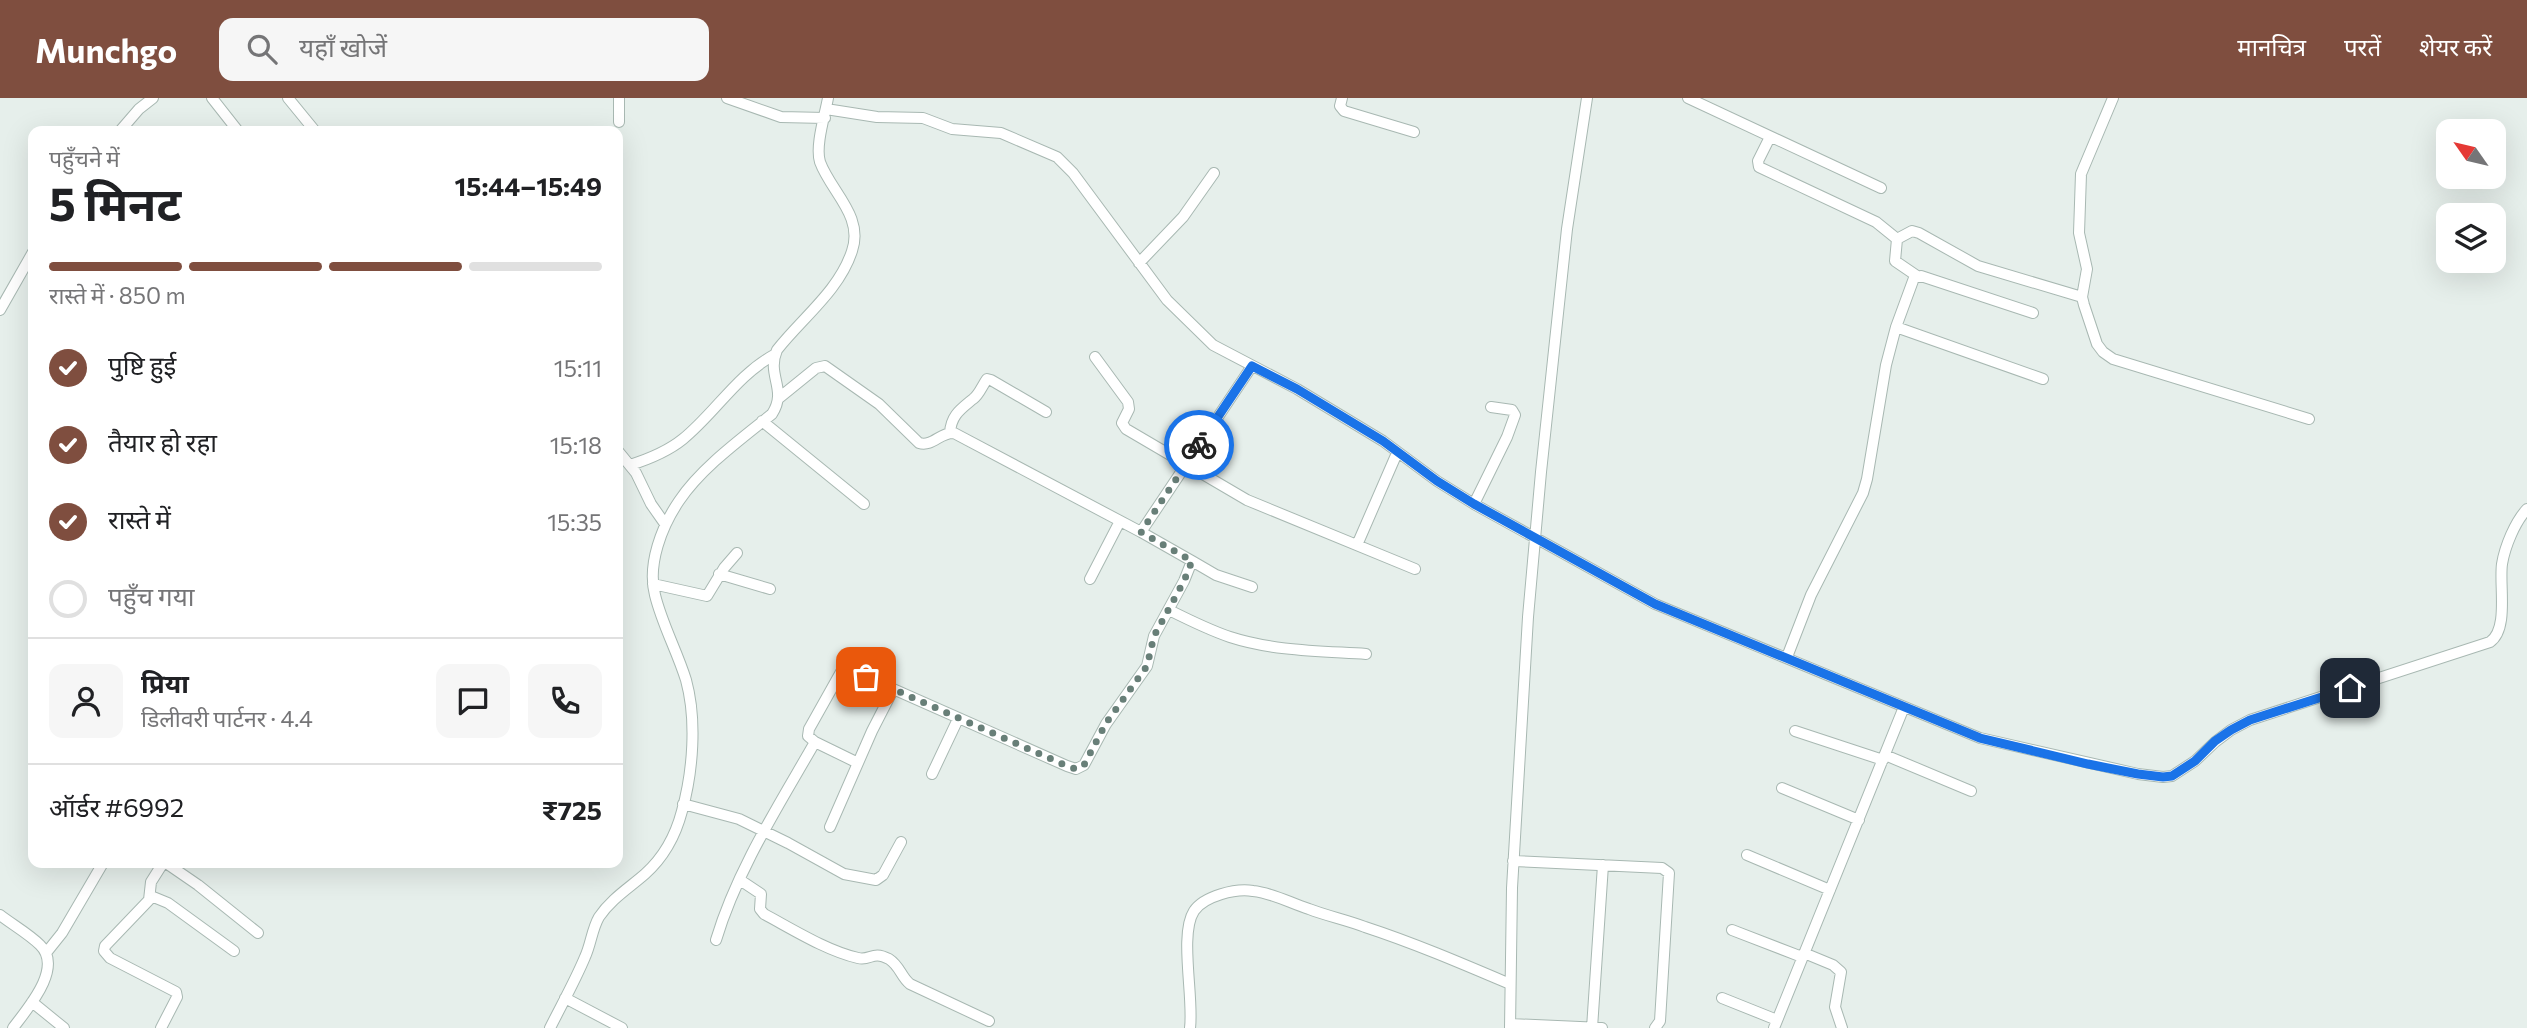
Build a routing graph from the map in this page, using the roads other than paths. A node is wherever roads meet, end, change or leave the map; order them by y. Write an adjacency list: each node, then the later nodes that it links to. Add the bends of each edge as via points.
1 (212, 98): 13 (street)
2 (620, 98): 11 (street)
3 (727, 98): 10 (street, via 780,117)
4 (1342, 98): 15 (street, via 1344,111)
5 (1587, 98): 47 (street, via 1565,242)
6 (1688, 98): 16 (street)
7 (2113, 98): 23 (street, via 2081,174 2079,233 2087,269)
8 (149, 99): 12 (street)
9 (291, 99): 14 (street)
10 (826, 108): 21 (street, via 877,117 923,118 947,127 1002,133 1057,157); 27 (street, via 820,161 846,206 855,242 829,293)
11 (619, 122)
12 (125, 126)
13 (234, 126)
14 (310, 126)
15 (1414, 132)
16 (1770, 136): 18 (street); 19 (street, via 1759,167 1876,222)
17 (1214, 173): 21 (street, via 1189,210)
18 (1881, 188)
19 (1897, 240): 22 (street, via 1895,261); 23 (street, via 1912,231 1919,233 1978,266)
20 (28, 261): 24 (street)
21 (1139, 263): 29 (street, via 1189,324 1213,345)
22 (1917, 276): 25 (street); 26 (street)
23 (2082, 297): 34 (street, via 2097,344 2113,359)
24 (0, 310)
25 (2033, 313)
26 (1896, 327): 30 (street); 59 (street, via 1865,486 1811,595)
27 (774, 355): 31 (street); 39 (street, via 750,371 682,439)
28 (1096, 357): 40 (street, via 1128,402 1123,426)
29 (1252, 366): 37 (street, via 1306,394); 40 (street)
30 (2043, 379)
31 (779, 398): 35 (street, via 772,414); 36 (street, via 825,366 879,404 919,443)
32 (1491, 407): 42 (street, via 1512,410 1515,415)
33 (1046, 412): 36 (street, via 986,379 975,398 959,410)
34 (2309, 419)
35 (762, 421): 41 (street); 45 (street, via 693,484)
36 (950, 433): 44 (street)
37 (1397, 453): 42 (street); 48 (street)
38 (623, 457): 39 (street)
39 (630, 465): 45 (street)
40 (1186, 465): 46 (street); 48 (street, via 1247,500)
41 (864, 504)
42 (1474, 504): 47 (street)
43 (2527, 509): 61 (street, via 2502,563 2500,623 2494,639 2250,720 2172,776 2101,766 1980,738)
44 (1121, 521): 46 (street); 53 (street)
45 (665, 524): 54 (street)
46 (1141, 532): 50 (street)
47 (1535, 538): 59 (street, via 1655,604); 76 (street)
48 (1357, 545): 51 (street)
49 (737, 553): 52 (street)
50 (1192, 561): 55 (street); 57 (street)
51 (1415, 569)
52 (719, 575): 54 (street, via 705,596); 56 (street)
53 (1090, 579)
54 (653, 584): 70 (street, via 686,681 691,710)
55 (1252, 587)
56 (770, 589)
57 (1169, 610): 58 (street, via 1232,638 1301,650); 62 (street, via 1154,636 1147,666 1080,768)
58 (1366, 654)
59 (1787, 657): 61 (street)
60 (893, 690): 62 (street); 64 (street, via 841,671 809,729 808,736); 66 (street)
61 (1904, 707): 65 (street)
62 (958, 719): 67 (street)
63 (1795, 731): 65 (street)
64 (815, 742): 66 (street); 73 (street)
65 (1884, 757): 69 (street); 71 (street)
66 (858, 763): 72 (street)
67 (932, 774)
68 (1782, 788): 71 (street)
69 (1971, 791)
70 (683, 804): 73 (street); 92 (street, via 664,852 598,920)
71 (1859, 821): 82 (street)
72 (830, 828)
73 (764, 831): 74 (street, via 844,874 876,880); 81 (street)
74 (901, 842)
75 (1747, 855): 82 (street)
76 (1513, 861): 77 (street); 91 (street)
77 (1603, 865): 105 (street); 107 (street, via 1669,873)
78 (100, 868): 89 (street)
79 (161, 868): 83 (street, via 149,888)
80 (172, 868): 86 (street)
81 (740, 880): 87 (street); 95 (street, via 761,894 764,914 861,959 883,956 900,968 910,984)
82 (1830, 890): 90 (street)
83 (151, 897): 88 (street, via 168,903); 101 (street, via 104,951 176,992)
84 (0, 915): 89 (street)
85 (1732, 930): 90 (street)
86 (258, 933)
87 (716, 940)
88 (234, 951)
89 (46, 953): 94 (street, via 48,965)
90 (1803, 955): 96 (street); 108 (street, via 1841,972 1835,1007)
91 (1510, 984): 97 (street); 104 (street, via 1269,893 1235,892 1209,900 1191,919 1187,955 1193,1009)
92 (565, 998): 102 (street); 103 (street)
93 (1722, 998): 96 (street)
94 (38, 1007): 99 (street); 100 (street)
95 (989, 1021)
96 (1775, 1024)
97 (1510, 1026): 98 (street)
98 (1549, 1027): 105 (street)
99 (13, 1028)
100 (64, 1028)
101 (161, 1028)
102 (550, 1028)
103 (622, 1028)
104 (1190, 1028)
105 (1592, 1028): 106 (street)
106 (1602, 1028)
107 (1656, 1028)
108 (1842, 1028)

